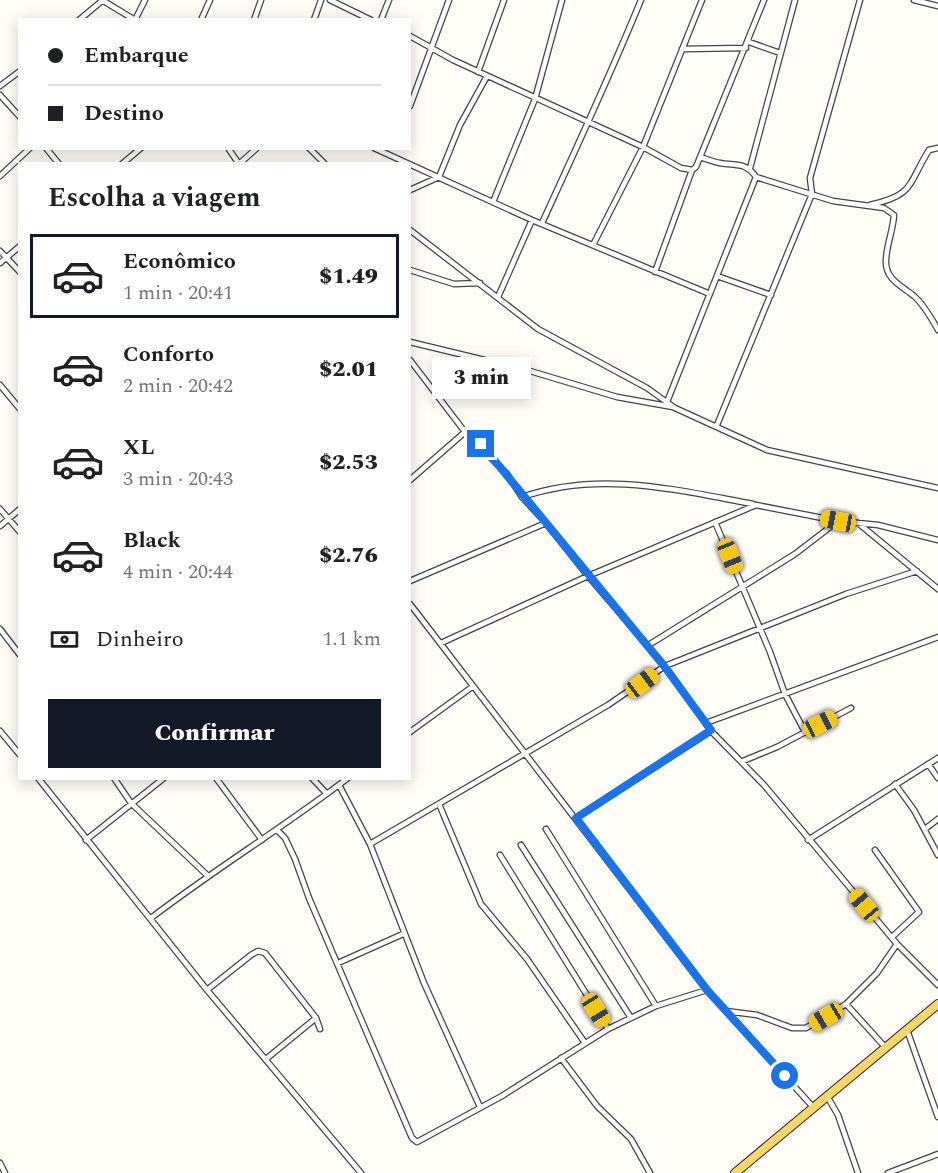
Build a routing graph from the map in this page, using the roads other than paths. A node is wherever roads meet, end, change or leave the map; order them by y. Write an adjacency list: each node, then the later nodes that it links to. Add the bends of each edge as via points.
1 (102, 0): 18 (street); 19 (street)
2 (145, 0): 20 (street)
3 (210, 0): 21 (street)
4 (261, 0): 22 (street)
5 (321, 0): 23 (street)
6 (330, 0): 24 (street)
7 (389, 0): 25 (street)
8 (449, 0): 28 (street)
9 (504, 0): 33 (street)
10 (562, 0): 37 (street)
11 (641, 0): 40 (street)
12 (702, 0): 30 (street)
13 (764, 0): 27 (street)
14 (795, 0): 31 (street)
15 (860, 0): 62 (street, via 810,178)
16 (914, 0): 17 (street)
17 (938, 6)
18 (81, 18)
19 (132, 18)
20 (136, 18)
21 (202, 18)
22 (255, 18)
23 (315, 18)
24 (367, 18)
25 (382, 18)
26 (411, 36): 28 (street)
27 (749, 42): 29 (street); 31 (street)
28 (432, 46): 33 (street); 38 (street)
29 (746, 48): 30 (street); 49 (street)
30 (682, 49): 41 (street)
31 (780, 53): 56 (street)
32 (18, 72): 35 (street)
33 (478, 72): 34 (street)
34 (487, 76): 37 (street); 59 (street, via 460,125)
35 (0, 86)
36 (0, 95): 39 (street)
37 (535, 99): 40 (street); 63 (street)
38 (411, 102)
39 (18, 115)
40 (588, 123): 41 (street); 66 (street)
41 (643, 147): 57 (street); 68 (street)
42 (938, 148): 64 (street, via 929,150 907,191 896,199)
43 (28, 150): 58 (street)
44 (48, 150): 50 (street)
45 (139, 150): 51 (street)
46 (255, 150): 52 (street)
47 (311, 150): 53 (street)
48 (387, 151): 54 (street)
49 (700, 157): 56 (street); 57 (street)
50 (57, 162)
51 (124, 162)
52 (240, 162)
53 (323, 162)
54 (409, 162)
55 (411, 163): 59 (street)
56 (750, 168): 60 (street)
57 (692, 170): 75 (street)
58 (0, 176)
59 (439, 177): 61 (street); 63 (street)
60 (756, 177): 62 (street); 76 (street)
61 (411, 190)
62 (812, 194): 64 (street); 79 (street)
63 (493, 202): 65 (street)
64 (867, 206): 81 (street, via 884,208 894,215 885,262 888,272 899,287 914,297)
65 (532, 220): 66 (street); 80 (street)
66 (542, 223): 68 (street)
67 (411, 231): 77 (street)
68 (592, 245): 75 (street)
69 (18, 248): 71 (street)
70 (0, 251): 71 (street)
71 (6, 258): 72 (street); 73 (street)
72 (0, 263)
73 (18, 270)
74 (411, 270): 77 (street, via 454,284)
75 (655, 272): 78 (street)
76 (717, 276): 78 (street); 79 (street)
77 (481, 282): 80 (street)
78 (710, 294): 85 (street)
79 (771, 295): 88 (street)
80 (498, 297): 85 (street, via 554,339)
81 (938, 330)
82 (411, 342): 87 (street, via 627,400)
83 (411, 361): 89 (street)
84 (0, 385): 86 (street)
85 (667, 402): 87 (street)
86 (18, 407)
87 (675, 408): 88 (street)
88 (717, 425): 91 (street, via 767,450)
89 (465, 432): 90 (street); 92 (street, via 507,474)
90 (411, 479)
91 (938, 488)
92 (522, 497): 93 (street, via 566,486 633,483); 98 (street)
93 (756, 505): 97 (street); 99 (street)
94 (0, 509): 96 (street)
95 (18, 511): 96 (street)
96 (9, 518): 101 (street); 102 (street)
97 (838, 521): 100 (street); 107 (street, via 795,554)
98 (546, 522): 105 (street); 106 (street)
99 (715, 522): 105 (street); 107 (street)
100 (858, 523): 103 (street); 104 (street)
101 (0, 526)
102 (18, 529)
103 (938, 540)
104 (917, 571): 108 (street); 110 (street)
105 (588, 576): 113 (street); 114 (street)
106 (411, 580)
107 (743, 585): 110 (street); 114 (street)
108 (938, 589)
109 (411, 605): 113 (street)
110 (759, 628): 116 (street); 118 (street)
111 (0, 629): 115 (street)
112 (938, 637): 118 (street)
113 (441, 643): 117 (street)
114 (647, 646): 116 (street)
115 (18, 652)
116 (664, 666): 120 (street); 126 (street, via 608,705)
117 (472, 687): 123 (street); 126 (street)
118 (785, 694): 120 (street); 124 (street)
119 (851, 708): 124 (street)
120 (706, 723): 121 (street)
121 (711, 730): 128 (street); 142 (street)
122 (0, 731): 125 (street)
123 (411, 731)
124 (805, 732): 128 (street)
125 (18, 753)
126 (523, 753): 141 (street); 142 (street)
127 (938, 758): 129 (street)
128 (743, 761): 149 (street)
129 (928, 764): 130 (street); 137 (street)
130 (938, 778)
131 (41, 780): 147 (street)
132 (115, 780): 140 (street)
133 (161, 780): 140 (street)
134 (217, 780): 148 (street)
135 (314, 780): 139 (street)
136 (345, 780): 138 (street)
137 (895, 784): 144 (street); 149 (street)
138 (339, 785): 139 (street); 150 (street)
139 (326, 793): 145 (street)
140 (131, 802): 147 (street); 155 (street)
141 (439, 804): 150 (street); 173 (street, via 484,909 527,959)
142 (576, 818): 163 (street)
143 (938, 819): 144 (street)
144 (925, 829): 154 (street)
145 (277, 830): 148 (street); 160 (street, via 295,859)
146 (546, 830): 166 (street)
147 (86, 840): 156 (street)
148 (262, 840): 155 (street)
149 (808, 840): 158 (street)
150 (370, 844): 157 (street)
151 (521, 845): 169 (street)
152 (875, 850): 158 (street, via 919,912)
153 (500, 855): 171 (street)
154 (938, 855)
155 (207, 875): 156 (street)
156 (151, 918): 162 (street)
157 (404, 934): 160 (street); 180 (street)
158 (892, 938): 159 (street)
159 (897, 944): 161 (street); 164 (street, via 877,973)
160 (338, 963): 180 (street, via 414,1141 422,1142)
161 (938, 985)
162 (207, 990): 168 (street, via 258,951 265,953); 176 (street)
163 (707, 990): 166 (street); 167 (street)
164 (846, 1004): 167 (street, via 806,1028); 174 (street)
165 (938, 1004): 172 (main road)
166 (656, 1006): 169 (street)
167 (726, 1011): 181 (street)
168 (316, 1018): 170 (street); 176 (street)
169 (632, 1018): 171 (street)
170 (320, 1029)
171 (608, 1029): 173 (street)
172 (907, 1030): 174 (main road); 179 (street)
173 (585, 1043): 175 (street)
174 (886, 1048): 178 (main road)
175 (561, 1058): 180 (street); 187 (street, via 597,1106 631,1139)
176 (266, 1059): 186 (street)
177 (938, 1095): 179 (street)
178 (827, 1096): 181 (main road); 189 (street, via 838,1115)
179 (931, 1098): 182 (street)
180 (480, 1107)
181 (813, 1107): 188 (main road)
182 (938, 1117)
183 (938, 1154): 190 (street)
184 (0, 1162): 185 (street)
185 (5, 1173)
186 (361, 1173)
187 (650, 1173)
188 (735, 1173)
189 (858, 1173)
190 (888, 1173)

